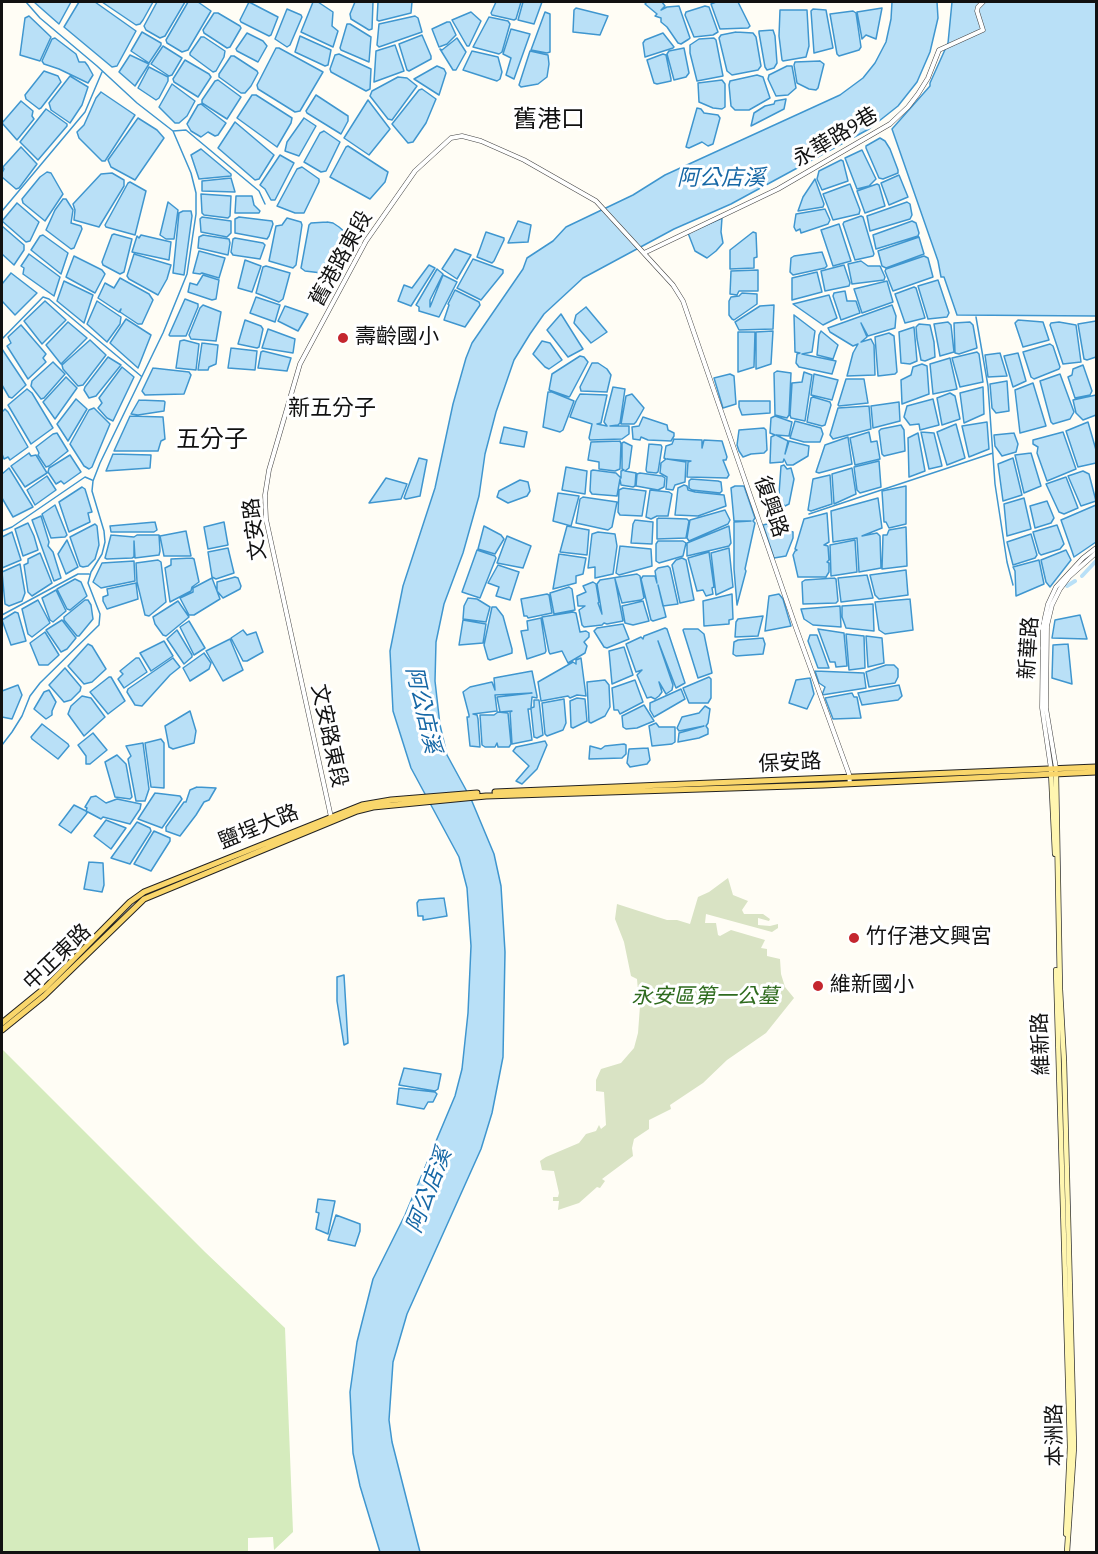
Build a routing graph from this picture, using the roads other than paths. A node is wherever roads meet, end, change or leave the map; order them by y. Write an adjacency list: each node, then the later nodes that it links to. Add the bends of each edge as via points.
1 (983, 2): 3 (street, 永華路9巷, via 977,11 983,30 939,50 918,94 890,124 778,189)
2 (605, 209): 3 (street, 復興路); 4 (street, 舊港路東段, via 524,160 472,137 451,138 415,171 366,241)
3 (643, 252): 11 (street, 復興路, via 683,301)
4 (300, 364): 7 (street, 文安路, via 265,495 266,519)
5 (1096, 548): 9 (street, 新華路, via 1056,587 1043,626 1042,708)
6 (1096, 553): 9 (street, 新華路, via 1060,589 1047,626 1046,708)
7 (295, 656): 13 (street, 文安路東段)
8 (1096, 767): 9 (main road, 保安路)
9 (1054, 772): 10 (main road, 保安路); 11 (main road, 保安路); 17 (main road, 維新路, via 1056,988)
10 (1096, 772)
11 (850, 781): 12 (main road, 保安路)
12 (407, 800): 13 (main road, 鹽埕大路)
13 (331, 820): 14 (main road, 鹽埕大路, via 144,892)
14 (132, 905): 15 (main road, 中正東路); 16 (main road, 中正東路, via 44,996)
15 (2, 1023)
16 (2, 1030)
17 (1068, 1317): 18 (main road, 本洲路, via 1070,1447)
18 (1066, 1552)

